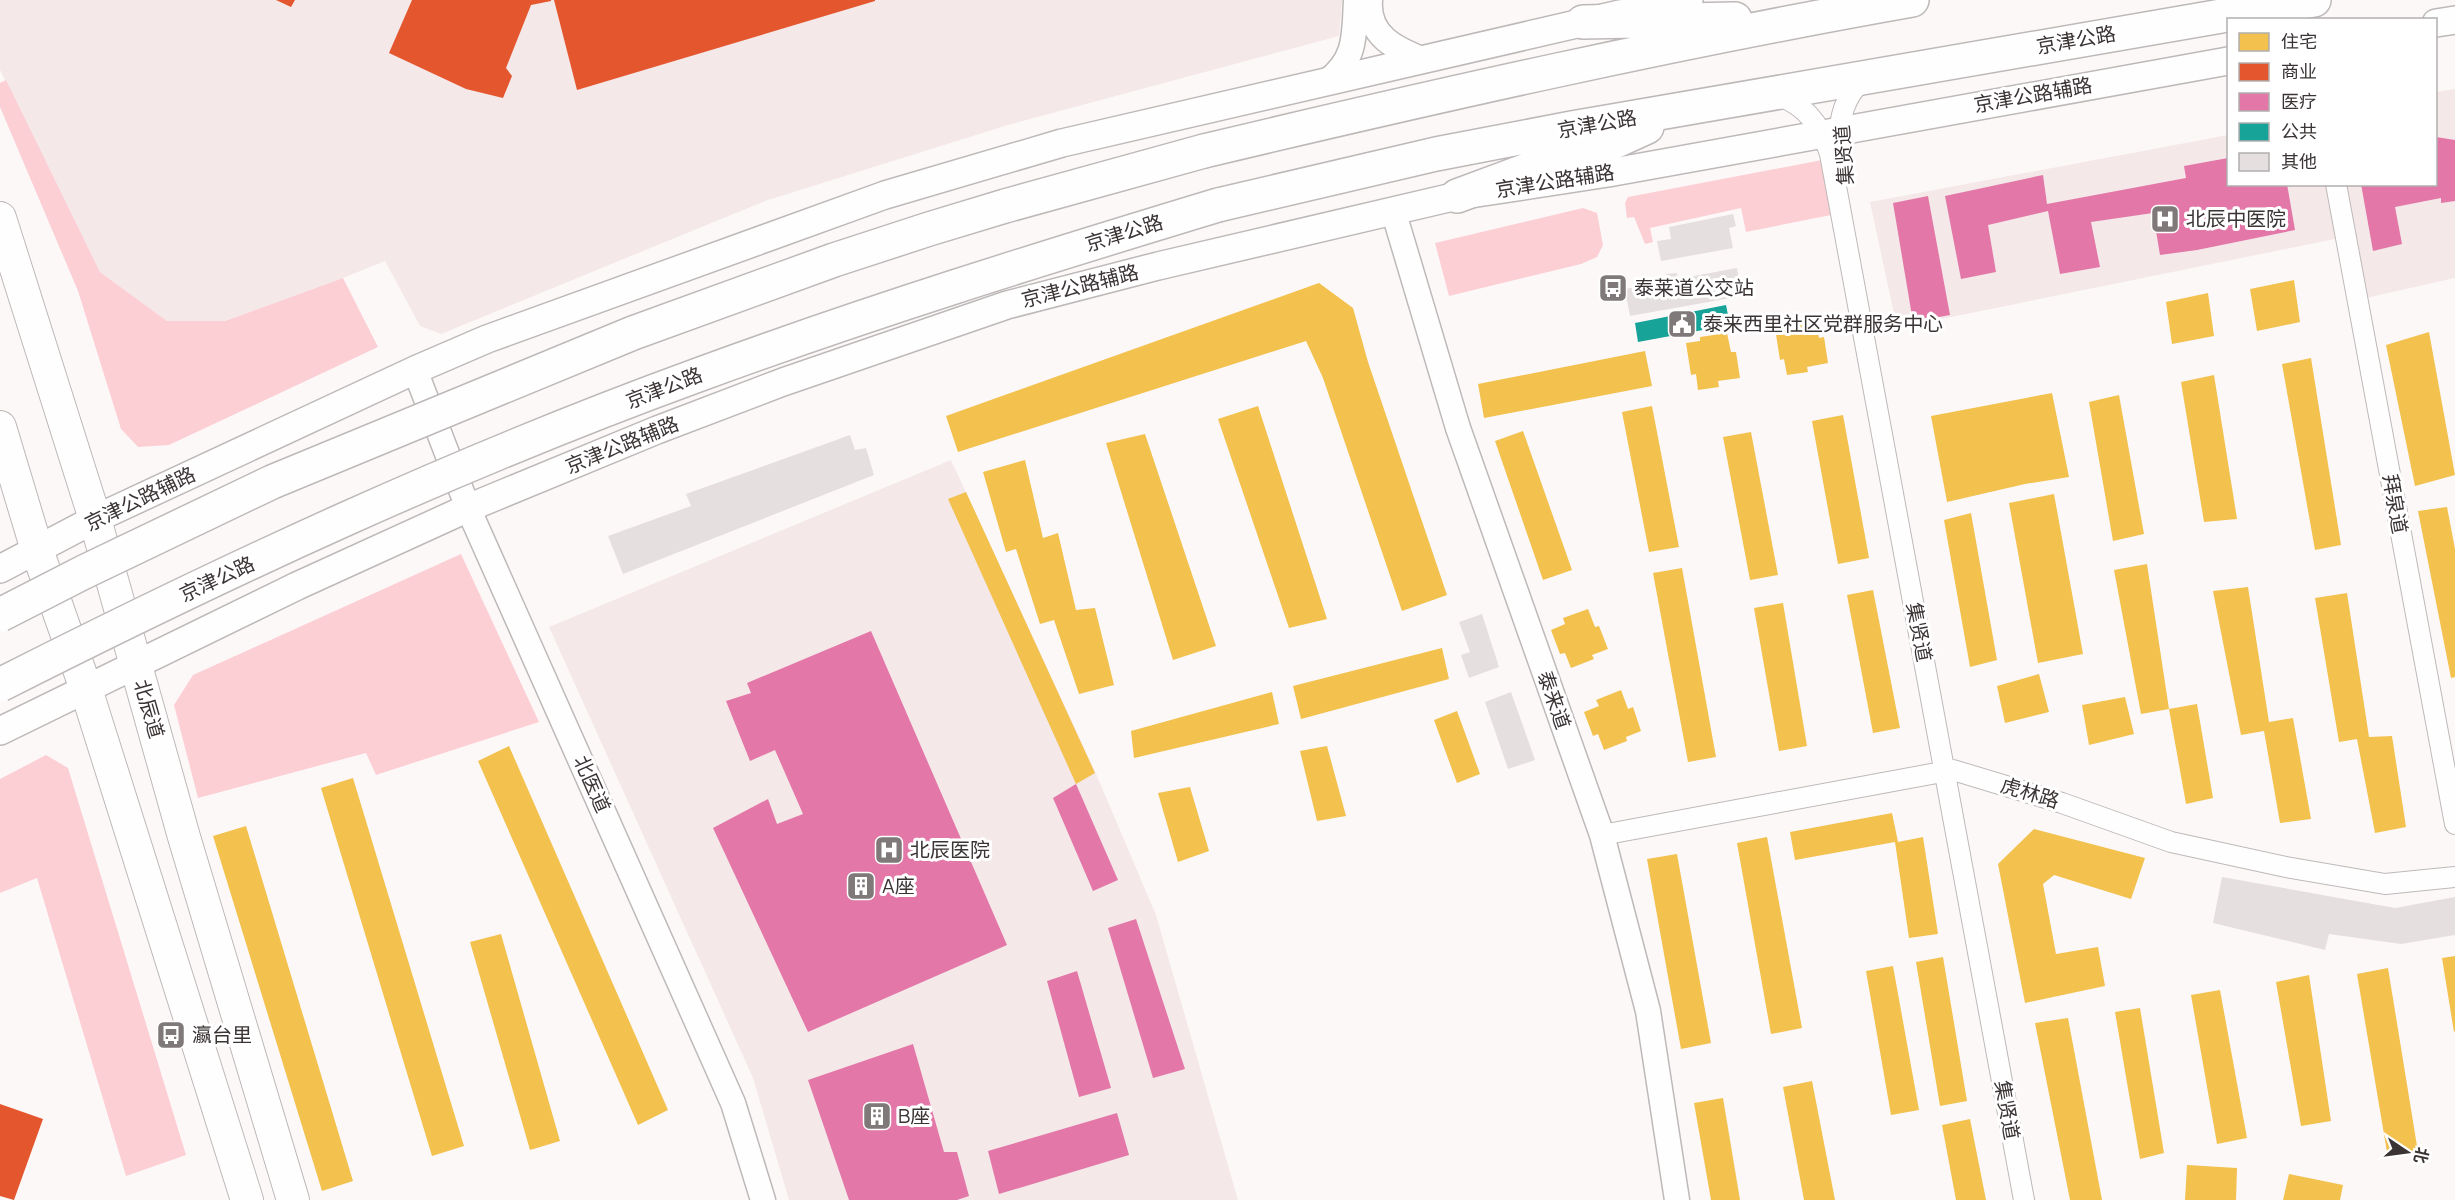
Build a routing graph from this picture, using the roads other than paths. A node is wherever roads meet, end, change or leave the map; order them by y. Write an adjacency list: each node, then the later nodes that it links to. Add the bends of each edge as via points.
1 (1356, 0): 13 (street, via 1353,41 1347,60)
2 (1370, 0): 10 (street, via 1376,29 1392,47)
3 (1689, 0): 8 (main road, 京津公路辅路)
4 (1912, 0): 6 (highway)
5 (2314, 0): 12 (highway, 京津公路)
6 (1803, 19): 8 (highway); 27 (highway, bridge, via 1534,74 1204,151 1005,206 834,260 633,333 272,482)
7 (2455, 20): 9 (main road)
8 (1583, 22): 10 (main road, 京津公路辅路)
9 (2437, 23)
10 (1424, 60): 13 (main road, 京津公路辅路)
11 (2227, 61): 16 (main road, 京津公路辅路)
12 (1869, 76): 14 (highway, 京津公路); 16 (street, 集贤道, via 1848,96)
13 (1326, 81): 21 (main road, 京津公路辅路, via 1062,143 885,195 488,339)
14 (1769, 94): 15 (highway, 京津公路); 16 (street, 集贤道, via 1796,104)
15 (1697, 107): 18 (highway, via 1603,147); 29 (highway, 京津公路, bridge, via 1436,154 1218,205 935,292 590,416 369,509 108,630)
16 (1831, 131): 18 (main road, 京津公路辅路, via 1608,173); 32 (street, 集贤道, via 1830,154)
17 (2336, 186): 33 (street, 拜泉道)
18 (1457, 196): 19 (main road, 京津公路辅路)
19 (1393, 210): 23 (main road, 京津公路辅路, via 1007,305 795,378); 34 (street, 泰来道, via 1458,428)
20 (0, 219): 24 (main road, 北辰道)
21 (415, 370): 23 (street, 北医道); 24 (main road, 京津公路辅路)
22 (0, 427): 25 (main road)
23 (468, 508): 28 (main road, 京津公路辅路); 38 (street, 北医道, via 733,1103)
24 (95, 519): 25 (main road, 京津公路辅路); 28 (main road, 北辰道)
25 (38, 549): 26 (main road, 京津公路辅路); 30 (main road)
26 (0, 569)
27 (0, 615)
28 (136, 664): 30 (main road, 京津公路辅路); 37 (main road, 北辰道)
29 (0, 685)
30 (86, 689): 31 (main road, 京津公路辅路); 36 (main road)
31 (0, 731)
32 (1948, 770): 34 (street, 虎林路); 35 (street, 虎林路, via 2062,803 2171,842 2286,867 2385,884); 40 (street, 集贤道); 41 (street, 集贤道)
33 (2455, 824)
34 (1602, 836): 39 (street, 泰来道, via 1648,1011)
35 (2455, 877)
36 (247, 1200)
37 (293, 1200)
38 (763, 1200)
39 (1677, 1200)
40 (2024, 1200)
41 (2032, 1200)

